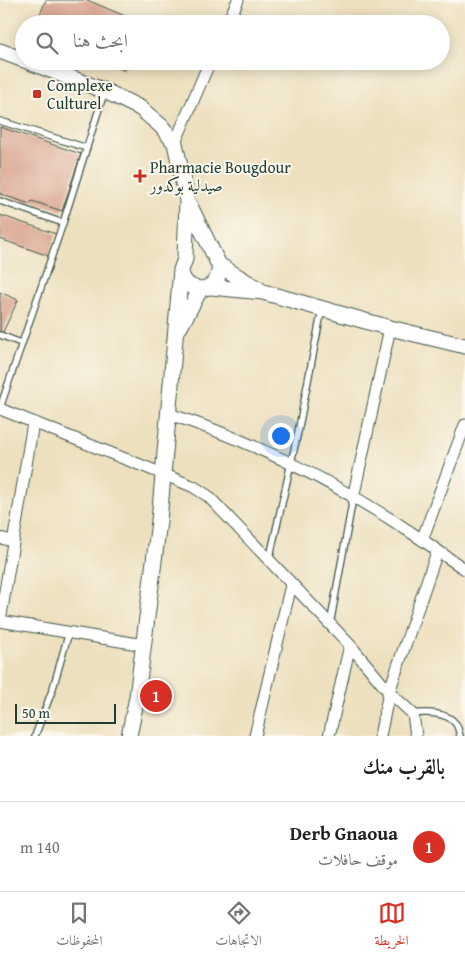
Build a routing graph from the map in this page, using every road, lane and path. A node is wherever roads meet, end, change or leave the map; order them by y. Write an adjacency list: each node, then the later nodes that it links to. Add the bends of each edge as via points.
1 (238, 0): 2 (street)
2 (231, 15)
3 (0, 51): 4 (street)
4 (15, 57)
5 (49, 70): 7 (street)
6 (206, 70): 9 (street)
7 (105, 91): 9 (street, via 140,108); 10 (lane)
8 (0, 121): 10 (lane)
9 (175, 142): 11 (street)
10 (87, 148): 13 (lane)
11 (187, 200): 14 (street); 15 (street)
12 (0, 201): 13 (lane)
13 (63, 223): 23 (lane)
14 (185, 259): 15 (street, via 201,251); 16 (street)
15 (216, 261): 17 (street, via 218,277); 18 (street)
16 (182, 276): 17 (street, via 188,286); 21 (street)
17 (205, 288): 18 (street); 21 (street)
18 (263, 292): 19 (street)
19 (322, 309): 20 (street); 29 (lane)
20 (390, 328): 24 (street); 31 (street)
21 (177, 332): 26 (street)
22 (0, 335): 23 (lane)
23 (20, 343): 25 (lane)
24 (465, 346)
25 (0, 408): 27 (street)
26 (169, 414): 29 (street, via 216,429); 30 (street)
27 (33, 423): 30 (street); 34 (street)
28 (465, 425): 33 (street)
29 (290, 464): 31 (street); 36 (lane)
30 (163, 474): 36 (street, via 208,496); 43 (street)
31 (353, 498): 33 (street); 40 (lane)
32 (0, 538): 34 (street)
33 (422, 540): 35 (street)
34 (13, 541): 39 (street)
35 (437, 552): 37 (street); 44 (street)
36 (269, 562): 38 (street)
37 (465, 569)
38 (291, 585): 40 (street); 48 (street)
39 (0, 621): 41 (street)
40 (330, 625): 42 (street)
41 (69, 632): 43 (street); 46 (lane)
42 (350, 644): 44 (street); 49 (street)
43 (144, 645): 47 (street)
44 (389, 692): 45 (street); 50 (street)
45 (413, 714): 51 (street); 52 (lane, via 429,712 451,720)
46 (35, 736)
47 (129, 736)
48 (255, 736)
49 (329, 736)
50 (380, 736)
51 (416, 736)
52 (460, 736)

